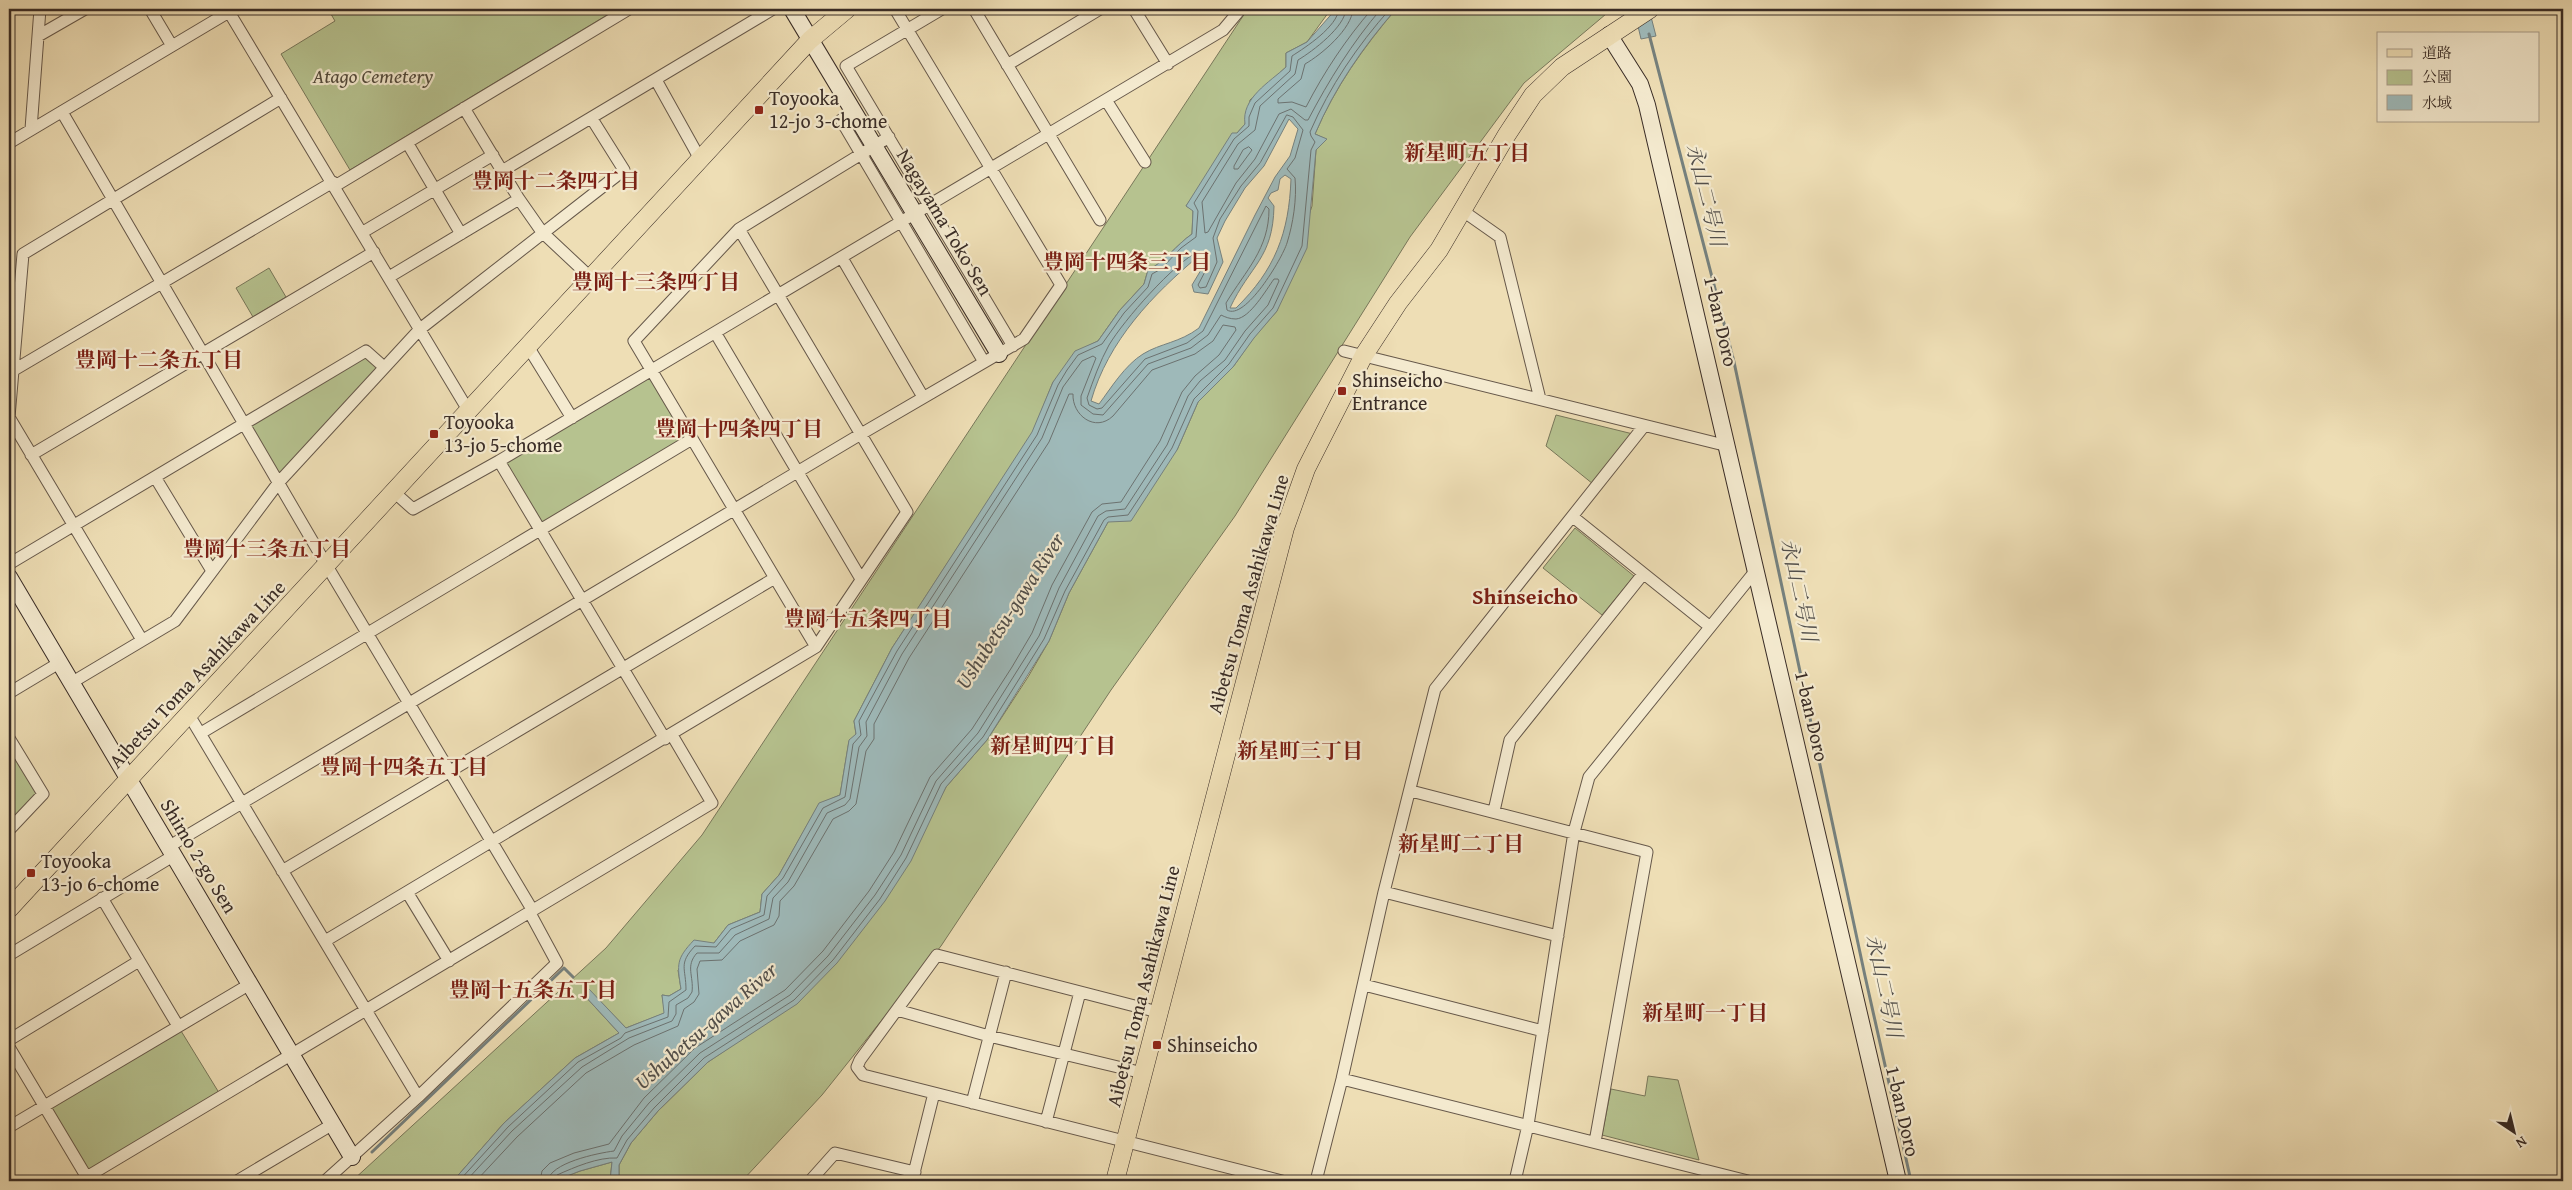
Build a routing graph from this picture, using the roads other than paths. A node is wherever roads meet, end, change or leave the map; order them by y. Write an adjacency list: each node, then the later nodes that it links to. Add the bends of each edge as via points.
1 (40, 9): 17 (street)
2 (85, 9): 17 (street)
3 (150, 9): 19 (street)
4 (630, 9): 25 (street)
5 (773, 9): 22 (street)
6 (792, 9): 18 (street, Nagayama Toko Sen)
7 (847, 9): 18 (main road, Aibetsu Toma Asahikawa Line)
8 (895, 9): 15 (street)
9 (942, 9): 15 (street)
10 (974, 9): 21 (street)
11 (1100, 9): 21 (street)
12 (1134, 9): 20 (street)
13 (1238, 9): 20 (street, via 1223,30)
14 (1650, 9): 16 (main road, Aibetsu Toma Asahikawa Line)
15 (908, 29): 30 (street, via 846,66); 37 (street)
16 (1608, 35): 43 (main road, Aibetsu Toma Asahikawa Line, via 1562,67 1533,95); 77 (street, 1-ban Doro, via 1640,84 1647,105)
17 (38, 36): 28 (street)
18 (810, 40): 33 (street, Nagayama Toko Sen, via 854,112); 35 (main road, Aibetsu Toma Asahikawa Line)
19 (172, 46): 23 (street, via 229,12); 26 (street)
20 (1168, 64): 24 (street)
21 (1007, 65): 29 (street)
22 (656, 80): 27 (street); 35 (street)
23 (281, 98): 39 (street); 41 (street)
24 (1106, 100): 29 (street); 36 (street)
25 (464, 108): 32 (street); 34 (street)
26 (62, 112): 28 (street); 41 (street)
27 (592, 119): 38 (street); 48 (street, via 624,170)
28 (31, 129): 31 (street)
29 (1048, 134): 37 (street); 45 (street)
30 (889, 137): 33 (street); 44 (street)
31 (9, 143)
32 (408, 144): 39 (street); 40 (street)
33 (868, 150): 44 (street, Nagayama Toko Sen); 46 (street)
34 (493, 155): 38 (street); 40 (street)
35 (700, 159): 53 (main road, Aibetsu Toma Asahikawa Line)
36 (1145, 162)
37 (991, 169): 44 (street); 60 (street, via 1061,285 1024,339)
38 (502, 171): 42 (street)
39 (334, 184): 47 (street); 54 (street)
40 (435, 189): 47 (street); 49 (street)
41 (113, 199): 54 (street); 67 (street, via 23,254)
42 (519, 199): 48 (street); 49 (street)
43 (1463, 211): 64 (main road, Aibetsu Toma Asahikawa Line); 70 (street, via 1500,236)
44 (916, 214): 51 (street); 55 (street, Nagayama Toko Sen)
45 (1100, 220)
46 (739, 229): 56 (street); 68 (street, via 634,341)
47 (363, 232): 50 (street)
48 (542, 232): 53 (street); 57 (street)
49 (461, 234): 52 (street)
50 (374, 252): 52 (street); 62 (street)
51 (842, 258): 56 (street); 69 (street)
52 (389, 277): 57 (street)
53 (590, 278): 59 (main road, Aibetsu Toma Asahikawa Line)
54 (163, 282): 62 (street); 67 (street)
55 (958, 284): 60 (street); 63 (street, Nagayama Toko Sen); 65 (street)
56 (780, 296): 58 (street); 75 (street)
57 (420, 329): 66 (street); 71 (street)
58 (716, 334): 68 (street); 80 (street)
59 (527, 345): 71 (main road, Aibetsu Toma Asahikawa Line); 72 (street)
60 (1013, 346): 63 (street)
61 (1344, 351): 64 (street)
62 (204, 352): 73 (street); 78 (street)
63 (999, 354): 65 (street)
64 (1364, 355): 70 (street); 136 (main road, Aibetsu Toma Asahikawa Line, via 1306,469 1285,528)
65 (984, 362): 69 (street)
66 (384, 367): 73 (street, via 366,351); 82 (street)
67 (12, 370): 78 (street, via 9,417)
68 (651, 371): 72 (street); 76 (street)
69 (923, 398): 75 (street)
70 (1540, 399): 74 (street)
71 (468, 410): 83 (main road, Aibetsu Toma Asahikawa Line)
72 (572, 418): 79 (street)
73 (246, 424): 81 (street); 82 (street)
74 (1644, 426): 77 (street); 85 (street)
75 (861, 434): 80 (street); 95 (street, via 907,512)
76 (692, 439): 84 (street); 87 (street)
77 (1728, 446): 90 (street, 1-ban Doro)
78 (31, 455): 86 (street)
79 (499, 460): 83 (street, via 413,509); 87 (street)
80 (797, 472): 84 (street); 95 (street)
81 (155, 477): 86 (street); 91 (street)
82 (279, 482): 89 (street); 91 (street)
83 (394, 492): 89 (main road, Aibetsu Toma Asahikawa Line)
84 (734, 510): 94 (street); 96 (street)
85 (1573, 517): 92 (street); 112 (street, via 1435,689)
86 (74, 524): 88 (street); 99 (street)
87 (540, 530): 96 (street); 98 (street)
88 (9, 564)
89 (326, 566): 98 (street); 106 (main road, Aibetsu Toma Asahikawa Line)
90 (1757, 569): 97 (street); 168 (street, 1-ban Doro)
91 (212, 571): 99 (street, via 175,621)
92 (1643, 574): 97 (street); 114 (street, via 1510,740)
93 (9, 577): 101 (street, Shimo 2-go Sen)
94 (775, 578): 100 (street); 102 (street)
95 (861, 579): 100 (street)
96 (582, 600): 102 (street); 105 (street)
97 (1709, 626): 116 (street, via 1589,778)
98 (367, 634): 105 (street); 107 (street)
99 (142, 640): 103 (street)
100 (816, 647): 108 (street)
101 (59, 663): 103 (street, Shimo 2-go Sen); 104 (street)
102 (623, 669): 108 (street); 110 (street)
103 (71, 683): 111 (street, Shimo 2-go Sen)
104 (9, 693)
105 (408, 703): 110 (street); 113 (street)
106 (189, 715): 107 (street); 111 (main road, Aibetsu Toma Asahikawa Line)
107 (201, 733): 113 (street)
108 (668, 737): 117 (street); 124 (street, via 712,803)
109 (9, 738): 115 (street, via 43,794)
110 (450, 772): 117 (street); 119 (street)
111 (128, 778): 118 (street, Shimo 2-go Sen); 123 (main road, Aibetsu Toma Asahikawa Line)
112 (1411, 791): 114 (street); 121 (street)
113 (242, 803): 118 (street); 119 (street)
114 (1494, 811): 116 (street)
115 (9, 830)
116 (1574, 832): 125 (street); 155 (street, via 1647,852)
117 (491, 841): 120 (street); 124 (street)
118 (171, 852): 122 (street); 131 (street, Shimo 2-go Sen)
119 (282, 871): 126 (street)
120 (407, 892): 126 (street); 129 (street)
121 (1384, 892): 125 (street); 132 (street)
122 (102, 898): 127 (street); 128 (street)
123 (11, 903)
124 (532, 912): 129 (street); 147 (street, via 558,963)
125 (1558, 936): 138 (street)
126 (325, 941): 134 (street)
127 (9, 955)
128 (139, 961): 137 (street); 140 (street)
129 (449, 961): 134 (street)
130 (1006, 972): 133 (street); 135 (street, via 937,955); 139 (street)
131 (250, 984): 137 (street); 143 (street, Shimo 2-go Sen)
132 (1364, 985): 138 (street); 145 (street)
133 (1080, 992): 136 (street); 142 (street)
134 (366, 1010): 143 (street); 147 (street)
135 (897, 1010): 139 (street); 146 (street, via 860,1060 859,1071)
136 (1158, 1012): 144 (main road, Aibetsu Toma Asahikawa Line)
137 (178, 1026): 149 (street)
138 (1543, 1031): 152 (street)
139 (989, 1036): 142 (street); 148 (street)
140 (9, 1040)
141 (9, 1046): 149 (street)
142 (1065, 1054): 144 (street); 150 (street)
143 (292, 1055): 151 (street, Shimo 2-go Sen); 159 (street)
144 (1143, 1073): 154 (main road, Aibetsu Toma Asahikawa Line)
145 (1342, 1079): 152 (street); 165 (street)
146 (934, 1093): 148 (street); 158 (street)
147 (418, 1097): 156 (street)
148 (972, 1103): 150 (street)
149 (44, 1105): 153 (street); 159 (street)
150 (1046, 1122): 154 (street)
151 (333, 1124): 156 (street, Shimo 2-go Sen); 160 (street)
152 (1528, 1125): 155 (street); 166 (street)
153 (9, 1127)
154 (1125, 1142): 163 (main road, Aibetsu Toma Asahikawa Line); 164 (street)
155 (1595, 1142): 157 (street)
156 (352, 1156): 161 (street)
157 (1707, 1176): 167 (street)
158 (913, 1177): 162 (street, via 835,1153)
159 (85, 1180)
160 (237, 1181)
161 (325, 1181)
162 (810, 1181)
163 (1115, 1181)
164 (1282, 1181)
165 (1316, 1181)
166 (1515, 1181)
167 (1748, 1181)
168 (1898, 1181)

